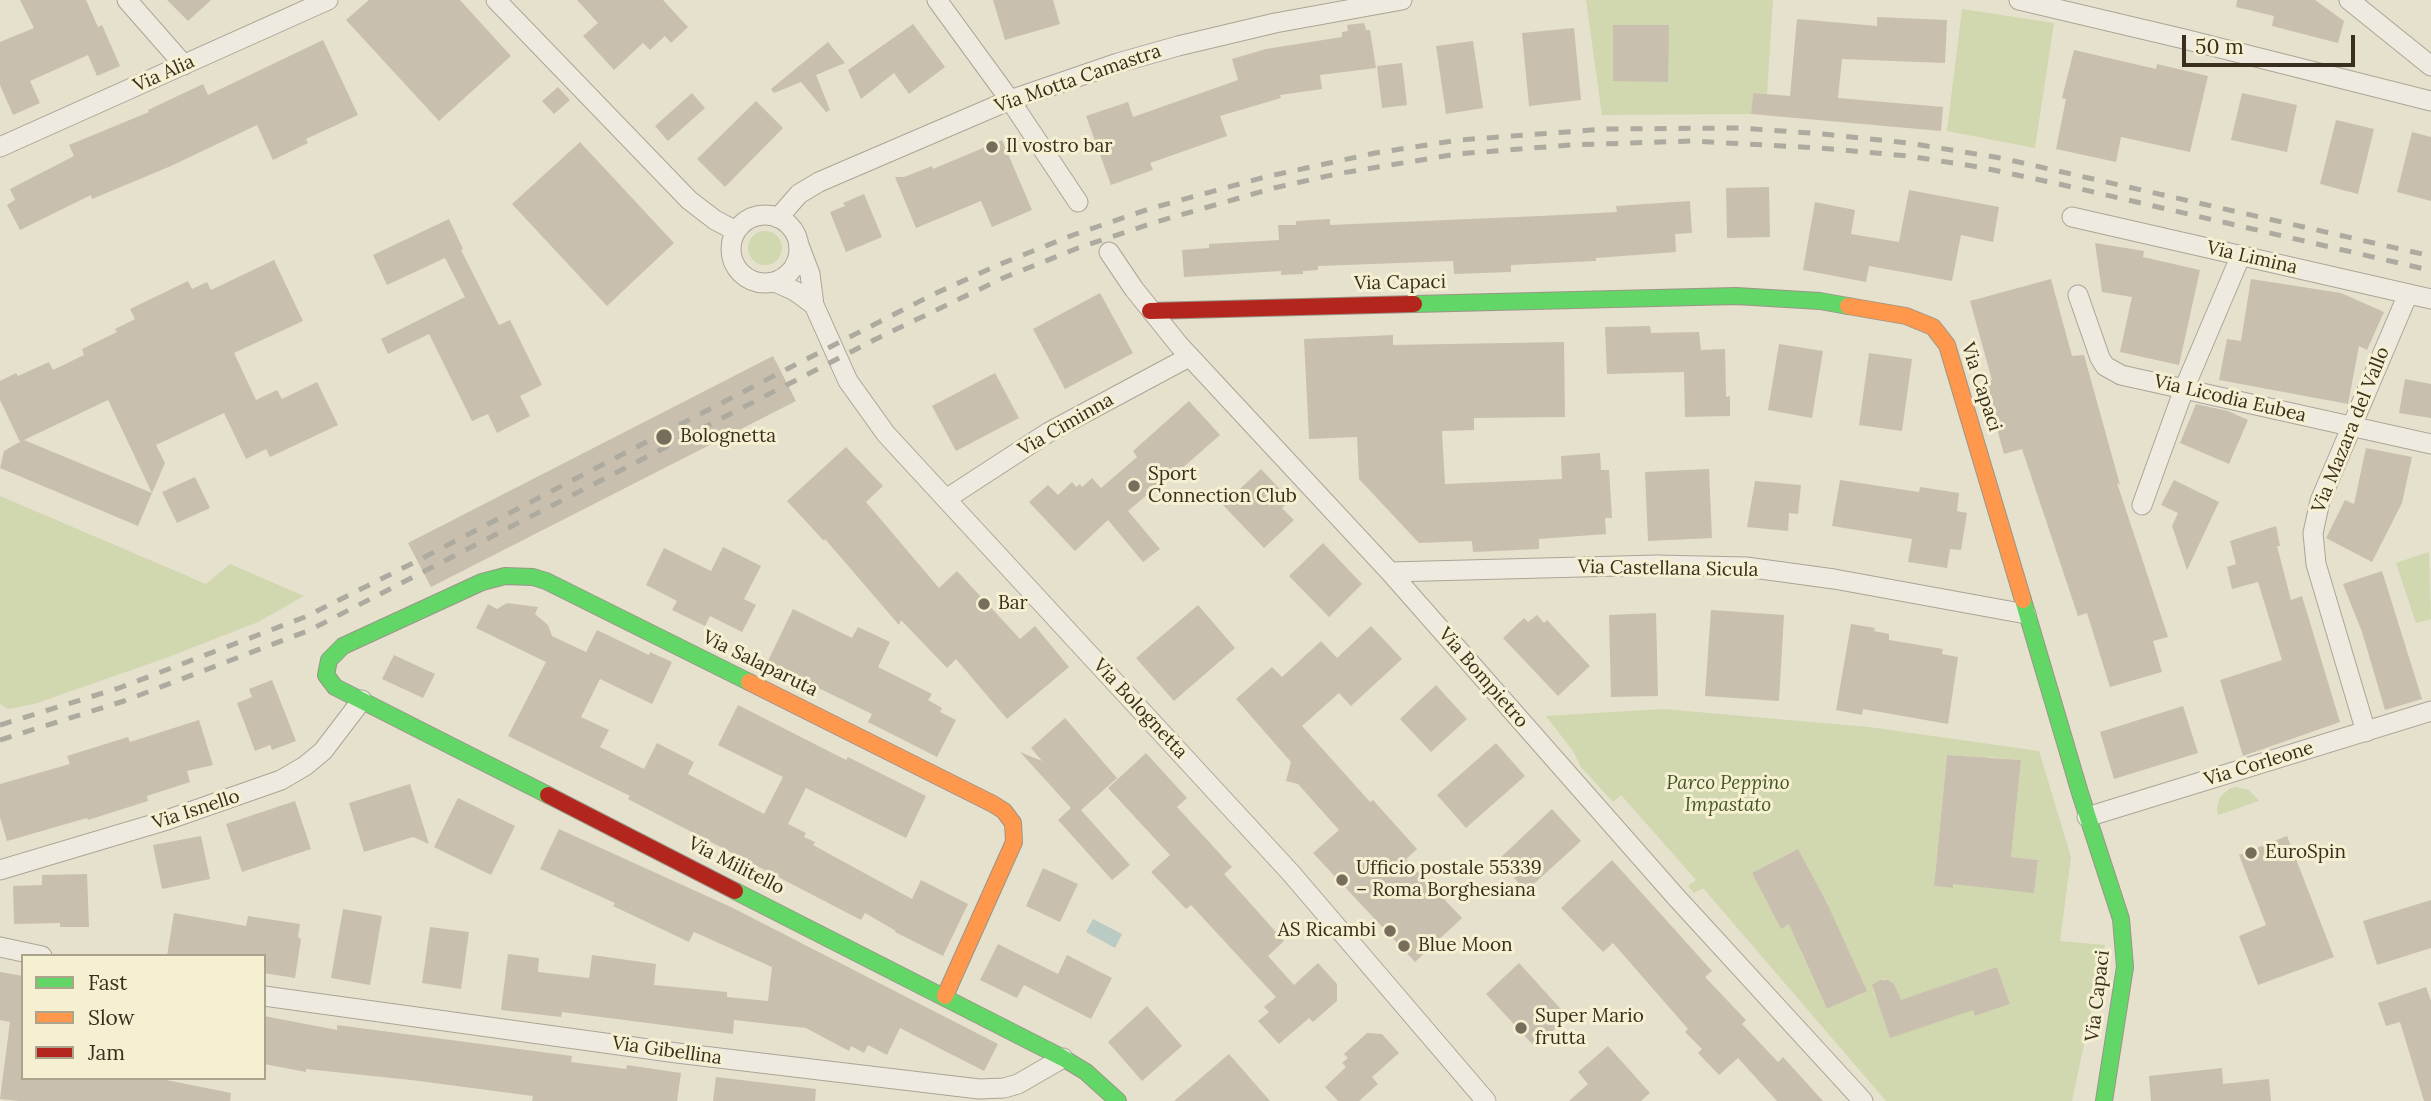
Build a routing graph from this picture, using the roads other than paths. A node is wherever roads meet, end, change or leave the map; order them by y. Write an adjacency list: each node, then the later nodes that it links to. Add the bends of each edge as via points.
1 (127, 0): 9 (street)
2 (328, 0): 9 (street, Via Alia)
3 (496, 0): 17 (street, via 690,200)
4 (937, 0): 11 (street)
5 (1402, 0): 11 (street, Via Motta Camastra, via 1199,40)
6 (2019, 0): 8 (street)
7 (2359, 3): 10 (street)
8 (2067, 6): 12 (street)
9 (184, 65): 13 (street, Via Alia)
10 (2431, 66)
11 (1010, 100): 14 (street); 16 (street, Via Motta Camastra, via 819,182 799,194)
12 (2431, 101)
13 (0, 147)
14 (1077, 202)
15 (2072, 217): 20 (street, Via Limina)
16 (778, 218): 17 (street, via 755,217); 18 (street, via 796,234)
17 (736, 231): 21 (street, via 731,254 741,275 763,284)
18 (799, 245): 21 (street, via 794,268); 25 (street, Via Bolognetta, via 810,274)
19 (1109, 252): 26 (street, Via Bompietro)
20 (2241, 255): 22 (street, Via Limina); 28 (street)
21 (775, 282): 25 (street)
22 (2408, 294): 24 (street, Via Limina); 29 (street, Via Mazara del Vallo)
23 (2078, 295): 28 (street, Via Licodia Eubea, via 2105,366 2121,375)
24 (2431, 299)
25 (814, 305): 31 (street, Via Bolognetta, via 862,403)
26 (1150, 311): 27 (street, Via Bompietro); 34 (street, Via Capaci, via 1737,296 1808,299 1913,318 1933,327 1950,354)
27 (1189, 357): 31 (street, Via Ciminna, via 1049,432); 33 (street, Via Bompietro)
28 (2184, 389): 29 (street, Via Licodia Eubea); 32 (street)
29 (2350, 426): 30 (street, Via Licodia Eubea); 38 (street, Via Mazara del Vallo, via 2317,509 2312,542)
30 (2431, 444)
31 (946, 499): 47 (street, Via Bolognetta, via 1290,872)
32 (2142, 505)
33 (1390, 572): 34 (street, Via Castellana Sicula, via 1657,565 1746,568 1835,579); 48 (street, Via Bompietro)
34 (2026, 614): 39 (street, Via Capaci)
35 (328, 679): 36 (street, Via Militello); 44 (street, Via Salaparuta, via 329,660 343,646 490,579 533,577 993,804 1013,823 1014,842)
36 (362, 701): 40 (street, Via Isnello, via 323,751 281,780); 44 (street, Via Militello)
37 (2431, 711): 38 (street, Via Corleone)
38 (2366, 732): 39 (street, Via Corleone)
39 (2087, 817): 49 (street, Via Capaci, via 2116,900 2125,949)
40 (0, 870)
41 (0, 947): 42 (street)
42 (33, 954)
43 (266, 996): 45 (street, Via Gibellina, via 979,1089 1018,1084)
44 (945, 996): 45 (street, Via Militello)
45 (1063, 1058): 46 (street, Via Militello)
46 (1118, 1101)
47 (1486, 1101)
48 (1863, 1101)
49 (2105, 1101)

